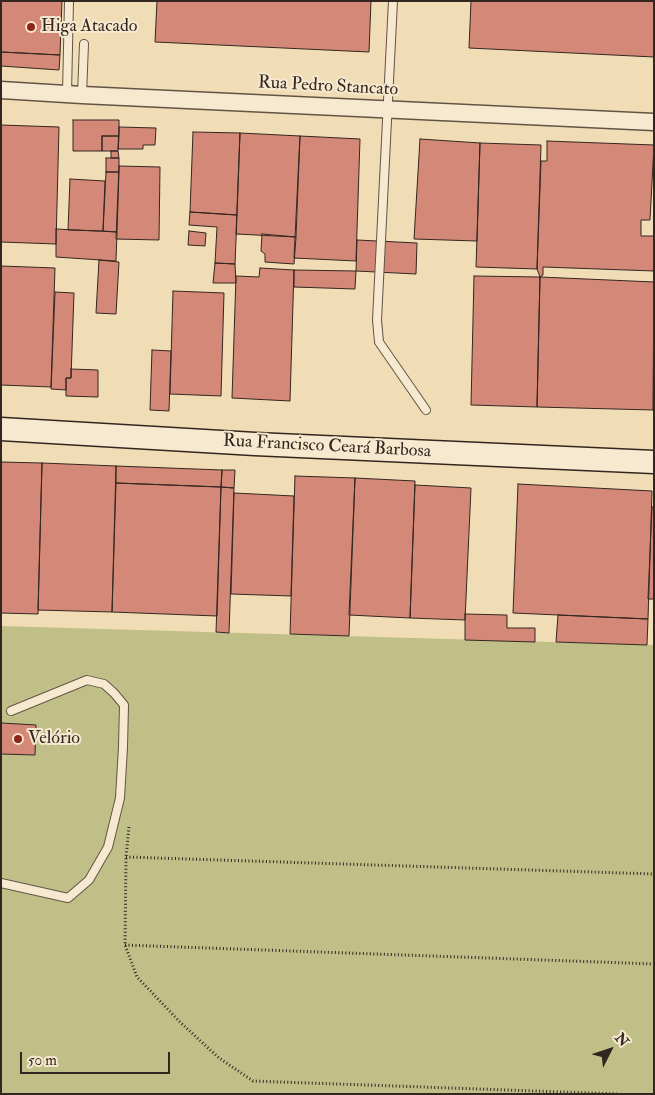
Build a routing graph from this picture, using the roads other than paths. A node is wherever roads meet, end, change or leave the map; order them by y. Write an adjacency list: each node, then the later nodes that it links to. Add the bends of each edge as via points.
1 (69, 1): 5 (lane)
2 (393, 1): 6 (lane)
3 (84, 44): 5 (lane)
4 (1, 90): 5 (street, Rua Pedro Stancato)
5 (75, 94): 6 (street, Rua Pedro Stancato)
6 (388, 109): 7 (street, Rua Pedro Stancato); 8 (lane, via 376,320 379,342)
7 (654, 122)
8 (426, 410)
9 (1, 429): 10 (street, Rua Francisco Ceará Barbosa)
10 (654, 462)
11 (11, 711): 12 (lane, via 87,680 104,684 124,705 123,747 120,798 108,847 89,880 68,898)
12 (1, 883)

